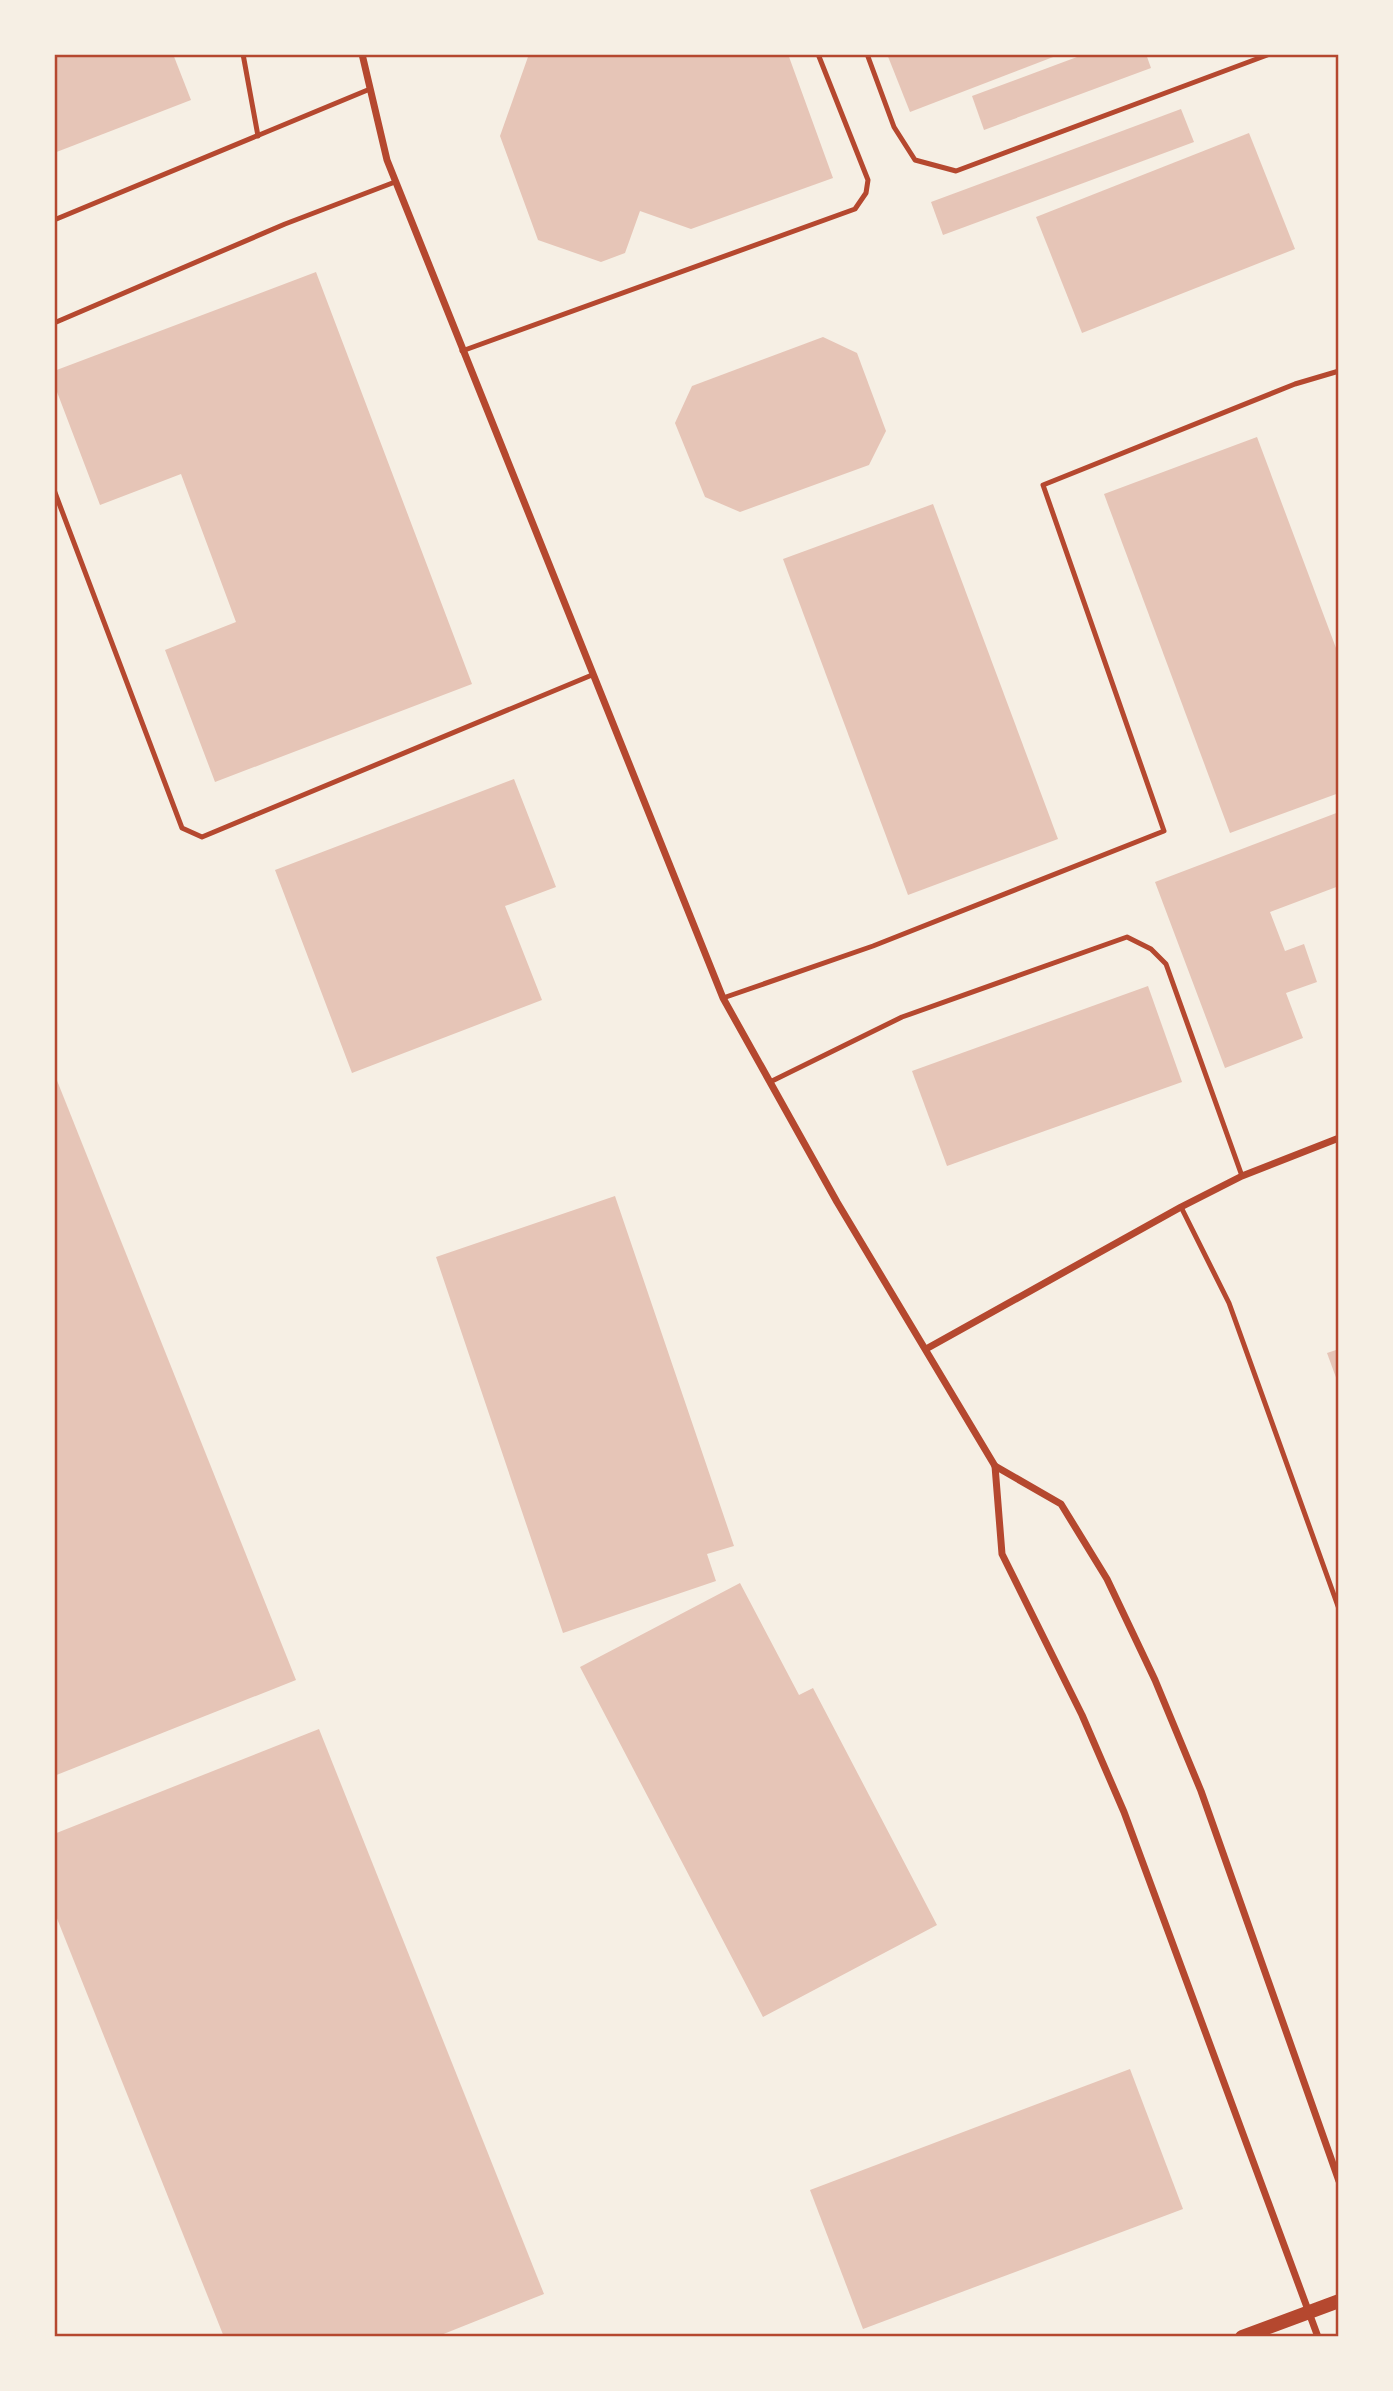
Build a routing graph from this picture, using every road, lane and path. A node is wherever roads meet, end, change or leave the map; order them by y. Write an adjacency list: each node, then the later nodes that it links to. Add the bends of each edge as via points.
1 (243, 54): 7 (lane)
2 (818, 54): 11 (lane, via 869,180 855,209)
3 (867, 54): 4 (lane, via 894,127 915,160 956,171)
4 (1270, 54)
5 (364, 55): 6 (street)
6 (370, 89): 7 (lane); 8 (street)
7 (258, 136): 9 (lane)
8 (395, 181): 10 (lane); 11 (street)
9 (54, 220)
10 (54, 323)
11 (462, 351): 14 (street)
12 (1339, 371): 15 (lane, via 1295,384 1042,485 1164,831 873,946)
13 (54, 490): 14 (lane, via 182,828 202,837)
14 (592, 675): 15 (street)
15 (723, 998): 16 (street)
16 (770, 1083): 18 (lane, via 902,1017 1127,937 1151,949 1166,964); 20 (street)
17 (1339, 1138): 18 (street)
18 (1242, 1176): 19 (street)
19 (1181, 1207): 20 (street); 22 (lane, via 1229,1303)
20 (926, 1349): 21 (street)
21 (995, 1466): 23 (street, via 1061,1504 1107,1579 1201,1791); 25 (street, via 1002,1553 1124,1812)
22 (1339, 1609)
23 (1339, 2181)
24 (1339, 2301): 25 (main road)
25 (1309, 2312): 26 (main road); 27 (street)
26 (1242, 2337)
27 (1318, 2337)

